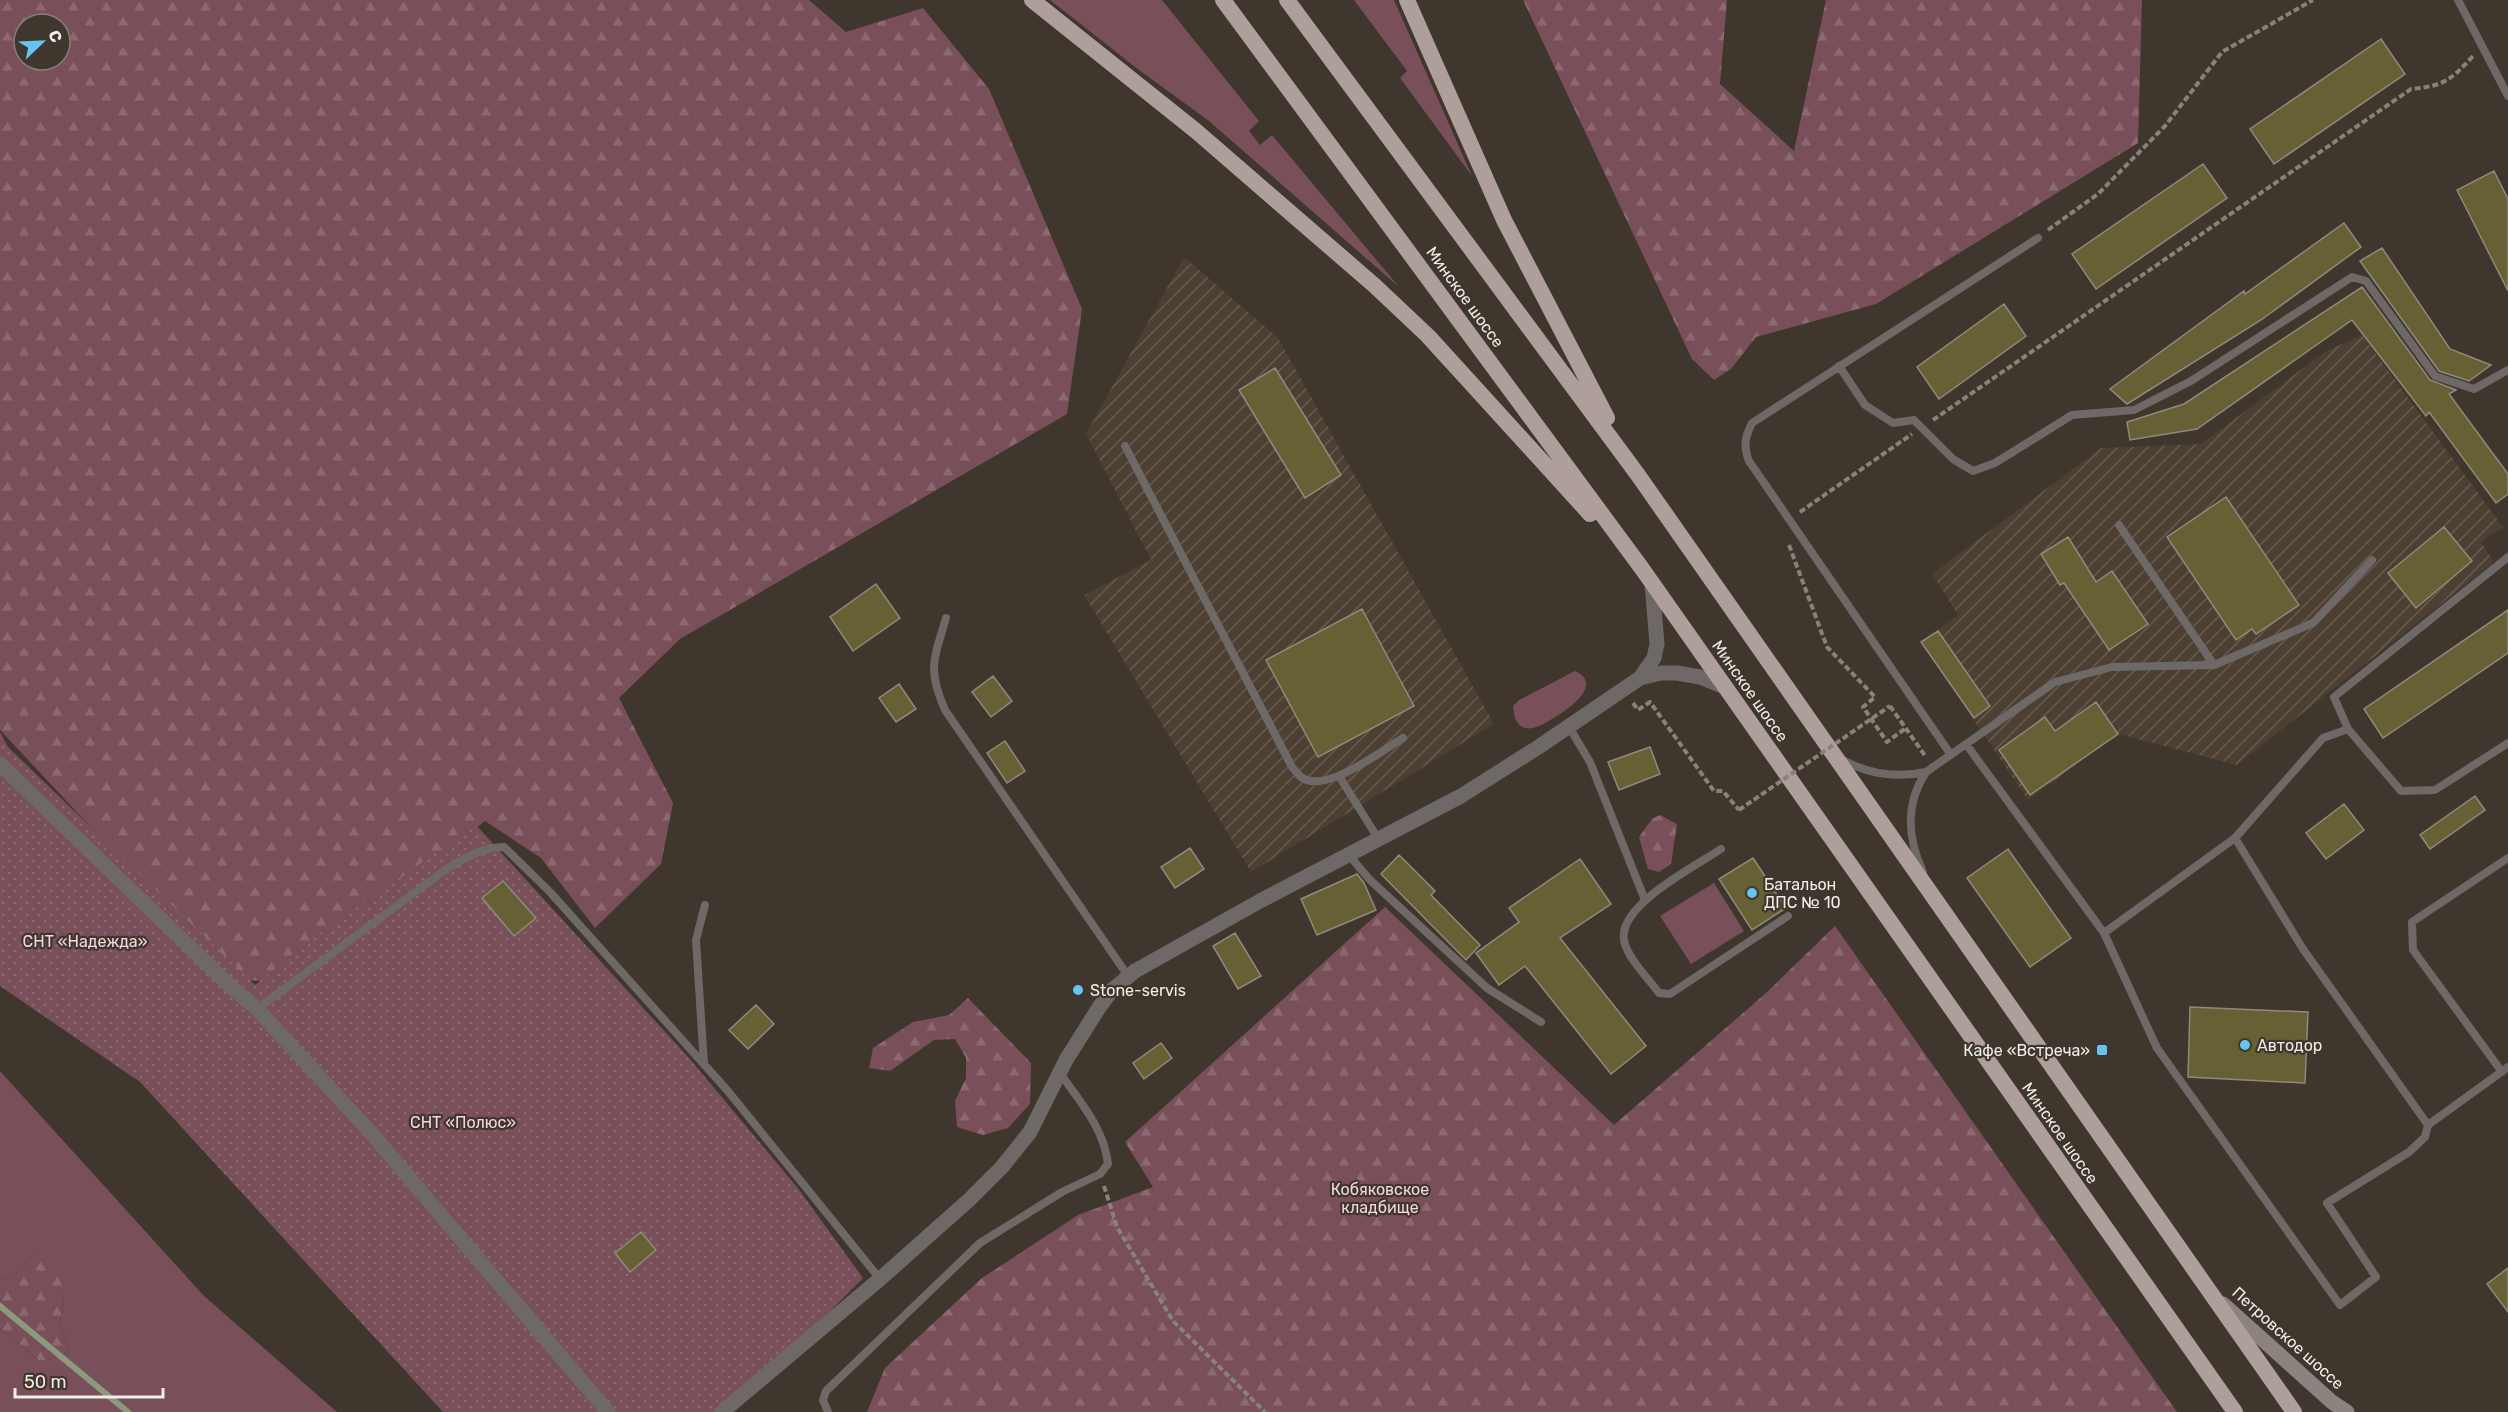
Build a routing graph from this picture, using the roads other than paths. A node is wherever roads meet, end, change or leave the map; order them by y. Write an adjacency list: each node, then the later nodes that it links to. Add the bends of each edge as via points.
1 (1032, 0): 15 (highway, via 1196,131 1383,293 1428,336)
2 (1223, 0): 15 (highway, Минское шоссе)
3 (1287, 0): 11 (highway, Минское шоссе)
4 (1407, 0): 11 (highway, via 1504,220)
5 (2458, 0): 6 (lane)
6 (2508, 96)
7 (2038, 238): 8 (lane)
8 (1839, 366): 9 (lane, via 1865,405 1893,423 1914,420 1953,459 1973,471 1995,463 2072,415 2134,410 2191,381 2352,277 2366,280 2435,376 2474,389); 26 (lane, via 1752,423 1745,450 1762,481)
9 (2508, 370)
10 (1125, 446): 29 (lane, via 1292,767 1302,778 1318,782)
11 (1638, 475): 25 (highway, Минское шоссе)
12 (2119, 525): 17 (lane)
13 (2508, 557): 21 (lane, via 2334,697)
14 (2372, 560): 17 (lane, via 2313,623)
15 (1648, 577): 18 (street, via 1658,638 1655,654); 19 (highway, Минское шоссе)
16 (946, 618): 40 (lane, via 933,662 933,677 945,710)
17 (2214, 665): 24 (lane, via 2112,667 2055,682)
18 (1640, 678): 19 (street, via 1677,673); 20 (street)
19 (1725, 687): 52 (highway, Минское шоссе)
20 (1569, 727): 31 (street, via 1461,796); 35 (lane, via 1590,762)
21 (2348, 729): 23 (lane, via 2401,791 2435,790); 30 (lane, via 2324,738)
22 (1403, 738): 29 (lane)
23 (2508, 743)
24 (1966, 744): 26 (lane); 39 (lane)
25 (1834, 754): 28 (lane, via 1883,775); 37 (highway, Минское шоссе)
26 (1951, 755): 28 (lane)
27 (0, 764): 41 (street)
28 (1930, 770): 37 (lane, via 1914,793 1910,828 1922,868)
29 (1340, 776): 31 (lane)
30 (2235, 838): 39 (lane); 46 (lane, via 2303,949)
31 (1379, 840): 33 (street)
32 (1721, 849): 35 (lane)
33 (1349, 855): 40 (street); 42 (lane, via 1369,879 1487,988)
34 (2508, 858): 44 (lane, via 2412,922 2413,950)
35 (1645, 900): 38 (lane, via 1631,914 1624,942 1664,995)
36 (705, 905): 43 (lane, via 696,940)
37 (1942, 910): 48 (highway, Минское шоссе)
38 (1788, 916)
39 (2104, 933): 46 (lane, via 2157,1047 2340,1305 2376,1277 2327,1203 2409,1152 2425,1137)
40 (1128, 976): 45 (street, via 1098,1009)
41 (257, 1009): 43 (lane, via 445,870 472,853 504,847 550,892); 49 (street, via 372,1134)
42 (1541, 1023)
43 (704, 1064): 47 (lane)
44 (2505, 1069): 46 (lane)
45 (1060, 1073): 47 (street, via 1030,1132 1002,1167); 51 (lane, via 1097,1126 1108,1164 1100,1174 1062,1192 973,1249 826,1391 823,1400)
46 (2428, 1125)
47 (880, 1279): 50 (street)
48 (2207, 1290): 53 (highway, Минское шоссе); 54 (main road, Петровское шоссе)
49 (608, 1412)
50 (722, 1412)
51 (828, 1412)
52 (2235, 1412)
53 (2294, 1412)
54 (2347, 1412)

